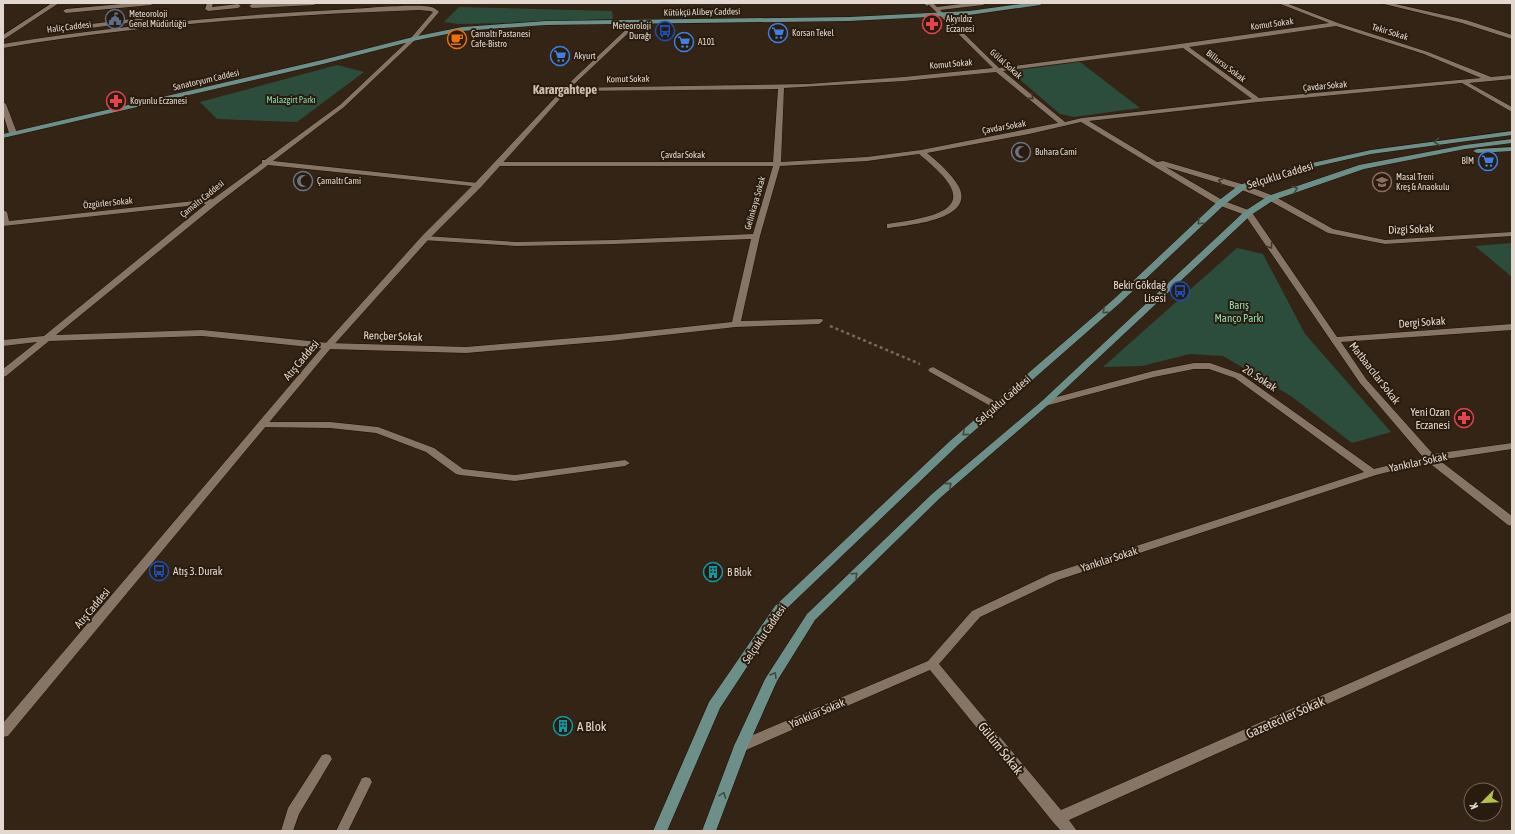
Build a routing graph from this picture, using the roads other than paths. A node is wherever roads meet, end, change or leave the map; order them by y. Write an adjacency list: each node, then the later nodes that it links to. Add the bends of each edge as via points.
1 (56, 3): 22 (street)
2 (151, 3): 13 (street)
3 (210, 3): 10 (street, via 208,9)
4 (314, 3): 11 (street)
5 (927, 3): 12 (street, Gülal Sokak)
6 (983, 3): 12 (street)
7 (1040, 3): 14 (main road, Kütükçü Alibey Caddesi, via 968,13)
8 (1281, 3): 18 (street, Tekir Sokak)
9 (1383, 3): 21 (street, via 1442,16)
10 (239, 5): 16 (street)
11 (252, 5): 15 (street)
12 (935, 9): 14 (street, Gülal Sokak)
13 (66, 11)
14 (940, 14): 17 (main road, Kütükçü Alibey Caddesi, via 849,19); 26 (street, Gülal Sokak)
15 (249, 17): 16 (street, Haliç Caddesi); 23 (street, Haliç Caddesi, via 432,9 436,12)
16 (232, 18): 20 (street, Haliç Caddesi)
17 (637, 22): 23 (main road, Kütükçü Alibey Caddesi, via 546,23 470,29); 31 (street, Atış Caddesi)
18 (1336, 24): 24 (street, Komut Sokak); 28 (street, Tekir Sokak, via 1426,53)
19 (83, 26): 20 (street, via 140,20)
20 (133, 28): 25 (street, Haliç Caddesi)
21 (1512, 37)
22 (3, 38)
23 (413, 39): 38 (main road, Sanatoryum Caddesi); 47 (street, Çamaltı Caddesi, via 342,106)
24 (1183, 45): 26 (street, Komut Sokak); 32 (street, Billursu Sokak)
25 (3, 46)
26 (997, 69): 30 (street, Komut Sokak, via 843,84); 36 (street, Gülal Sokak, one-way to 36)
27 (1512, 78): 28 (street, Çavdar Sokak)
28 (1492, 80): 29 (street, Çavdar Sokak)
29 (1465, 82): 32 (street, Çavdar Sokak); 34 (street)
30 (781, 87): 31 (street, Komut Sokak); 49 (street, Gelinkaya Sokak)
31 (566, 89): 48 (street, Atış Caddesi)
32 (1258, 100): 35 (street, Çavdar Sokak)
33 (3, 104): 38 (street)
34 (1512, 110)
35 (1082, 120): 36 (street, Çavdar Sokak); 46 (street)
36 (1063, 124): 45 (street, Çavdar Sokak)
37 (1512, 128): 41 (main road)
38 (13, 133): 40 (main road, Sanatoryum Caddesi)
39 (1512, 133): 41 (main road)
40 (3, 136)
41 (1476, 137): 51 (main road, Selçuklu Caddesi, one-way to 51, via 1371,152 1294,170)
42 (1512, 141): 44 (main road)
43 (1512, 149): 44 (main road)
44 (1441, 151): 52 (main road, Selçuklu Caddesi, one-way to 44, via 1362,167)
45 (921, 152): 49 (street, Çavdar Sokak, via 867,159); 58 (street, via 944,172 958,197 948,213)
46 (1147, 159): 51 (street, Dizgi Sokak, one-way to 46); 54 (street)
47 (265, 162): 50 (street); 53 (street, Çamaltı Caddesi)
48 (497, 164): 49 (street, Çavdar Sokak); 50 (street, Atış Caddesi)
49 (777, 164): 60 (street, Gelinkaya Sokak)
50 (478, 185): 61 (street, Atış Caddesi)
51 (1242, 187): 52 (street, Dizgi Sokak); 54 (main road, Selçuklu Caddesi)
52 (1271, 198): 56 (main road, Selçuklu Caddesi); 59 (street, Dizgi Sokak, via 1331,230 1385,242)
53 (215, 201): 57 (street, Özgürler Sokak); 65 (street, Çamaltı Caddesi)
54 (1220, 203): 56 (street); 72 (main road, Selçuklu Caddesi, one-way to 72, via 1117,300)
55 (3, 212): 57 (street)
56 (1248, 213): 66 (street, Matbaacılar Sokak, one-way to 66); 71 (main road, Selçuklu Caddesi)
57 (4, 224)
58 (890, 226)
59 (1512, 234)
60 (756, 236): 61 (street, via 516,244); 63 (street, Gelinkaya Sokak)
61 (425, 238): 68 (street, Atış Caddesi)
62 (819, 321): 63 (street, Rençber Sokak)
63 (736, 324): 68 (street, Rençber Sokak, via 466,350)
64 (1512, 327): 66 (street, Dergi Sokak)
65 (48, 338): 67 (street, Rençber Sokak); 68 (street, Rençber Sokak, via 202,333); 70 (street, Çamaltı Caddesi)
66 (1334, 340): 75 (street, Matbaacılar Sokak, via 1363,381)
67 (3, 343)
68 (328, 346): 73 (street, Atış Caddesi)
69 (933, 370): 72 (street)
70 (3, 374)
71 (1045, 403): 77 (street, 20. Sokak, via 1153,374 1194,366 1210,366 1238,376); 82 (main road, Selçuklu Caddesi, one-way to 71, via 771,679 811,617 936,496)
72 (997, 406): 88 (main road, Selçuklu Caddesi, one-way to 88, via 948,448 778,609 714,706)
73 (263, 424): 76 (street, via 330,425 378,430 430,450 460,472 515,478); 81 (street, Atış Caddesi)
74 (1512, 446): 75 (street, Yankılar Sokak)
75 (1430, 458): 77 (street, Yankılar Sokak); 78 (street, Matbaacılar Sokak)
76 (625, 463)
77 (1372, 473): 80 (street, Yankılar Sokak, via 1054,577 976,614)
78 (1512, 522)
79 (1512, 616): 85 (street, Gazeteciler Sokak)
80 (932, 664): 82 (street, Yankılar Sokak); 85 (street, Gülüm Sokak)
81 (3, 732)
82 (741, 746): 89 (main road, Selçuklu Caddesi, one-way to 82)
83 (326, 759): 86 (lane, via 293,812)
84 (366, 782): 87 (lane)
85 (1058, 818): 90 (street, Gülüm Sokak)
86 (287, 831)
87 (342, 831)
88 (660, 831)
89 (709, 831)
90 (1070, 831)

